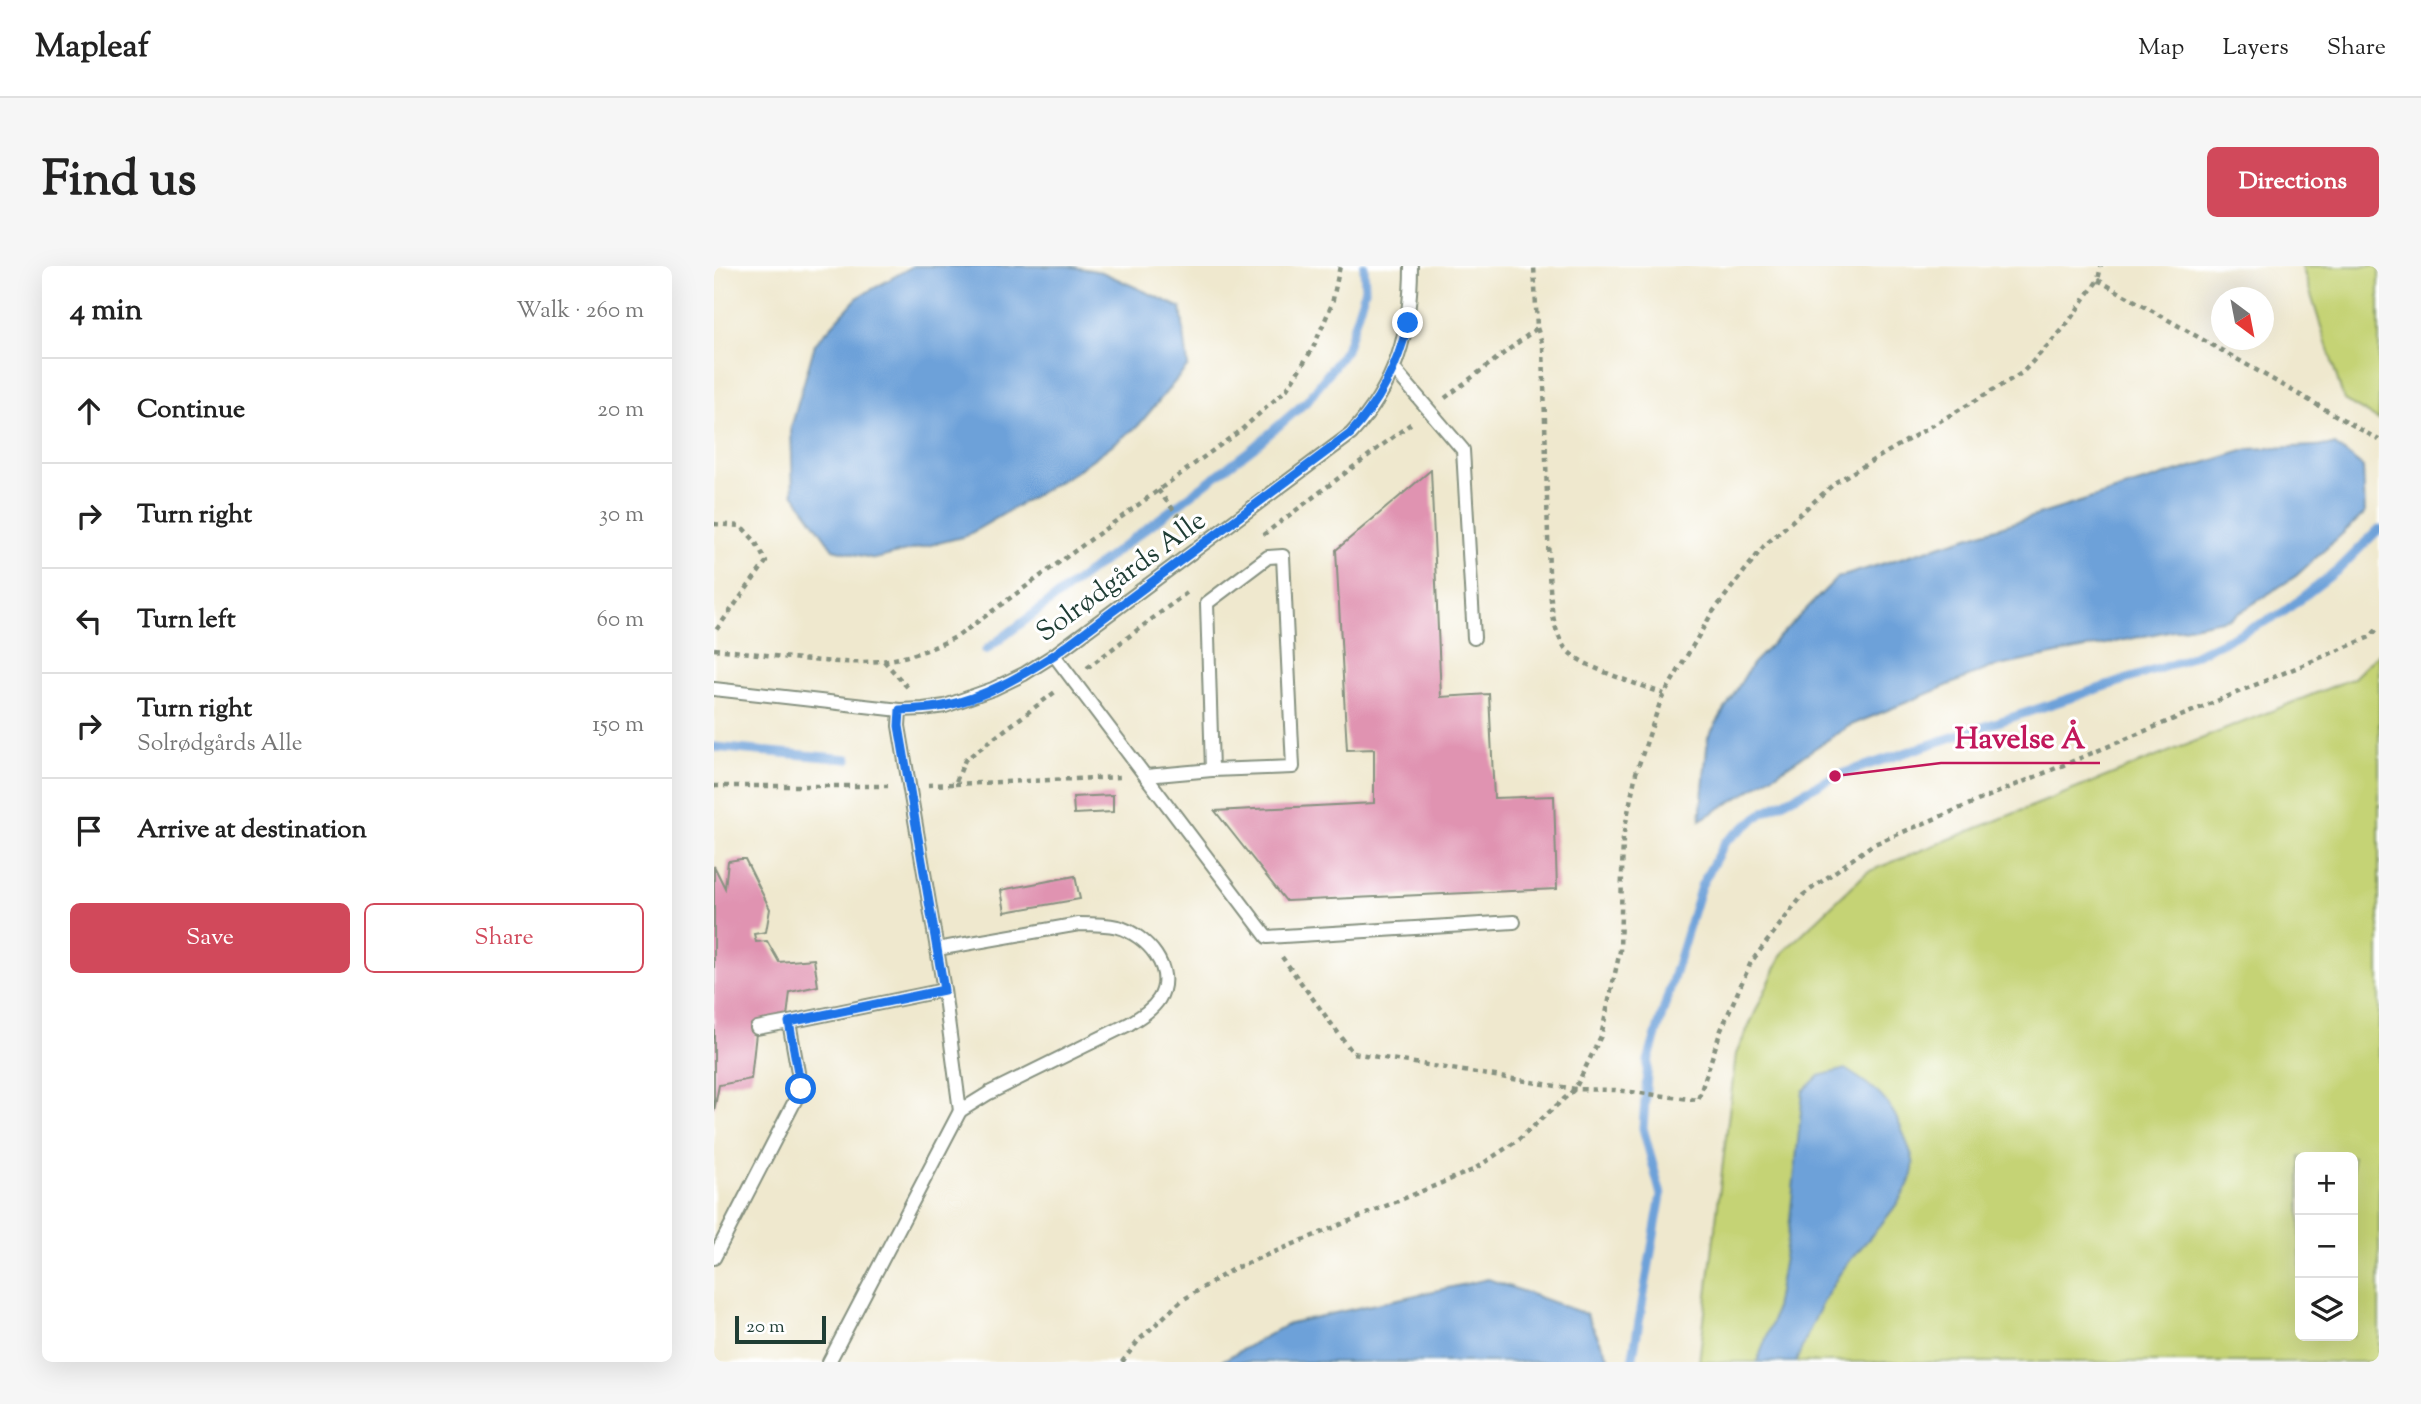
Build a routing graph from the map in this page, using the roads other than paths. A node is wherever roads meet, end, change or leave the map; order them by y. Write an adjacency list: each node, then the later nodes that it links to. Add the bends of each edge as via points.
1 (1411, 266): 2 (lane, Solrødgårds Alle, via 1408,323)
2 (1394, 369): 3 (lane, via 1463,450); 4 (lane, Solrødgårds Alle, via 1368,416 1350,434)
3 (1474, 638)
4 (1054, 655): 6 (lane, Solrødgårds Alle, via 970,698 945,706); 8 (lane)
5 (714, 689): 6 (lane, Solrødgårds Alle)
6 (900, 710): 10 (lane)
7 (1212, 770): 7 (lane, via 1207,603 1268,557 1283,556 1293,767); 8 (lane)
8 (1146, 776): 9 (lane, via 1267,937)
9 (1514, 922)
10 (937, 949): 11 (lane); 14 (lane, via 1079,924 1099,925 1119,928 1149,947 1159,959 1163,975 1158,1000 1129,1024)
11 (944, 990): 12 (lane); 14 (lane)
12 (789, 1022): 13 (lane); 15 (lane, via 801,1089)
13 (757, 1028)
14 (960, 1111): 16 (lane)
15 (714, 1258)
16 (829, 1362)

